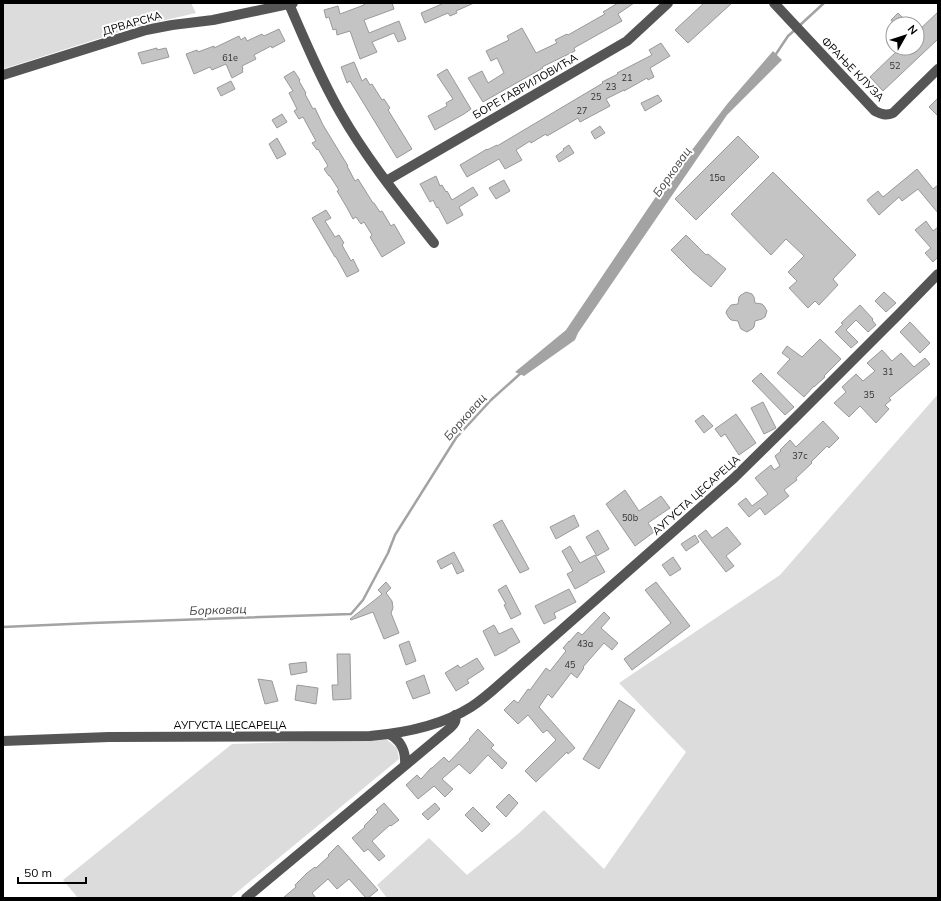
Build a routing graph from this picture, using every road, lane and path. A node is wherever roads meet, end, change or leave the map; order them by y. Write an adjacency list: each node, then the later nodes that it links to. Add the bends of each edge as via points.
1 (668, 3): 6 (street, БОРЕ ГАВРИЛОВИЋА, via 627,41)
2 (774, 3): 4 (street, ФРАЊЕ КЛУЗА, via 879,113 893,113)
3 (291, 4): 5 (street, ДРВАРСКА, via 146,30); 6 (street, via 319,73 340,113)
4 (938, 69)
5 (3, 75)
6 (386, 181): 7 (street)
7 (434, 242)
8 (938, 274): 9 (street, АУГУСТА ЦЕСАРЕЦА, via 734,478 488,694)
9 (455, 715): 10 (street, АУГУСТА ЦЕСАРЕЦА, via 425,727); 12 (street, via 455,723 450,728)
10 (389, 734): 11 (street, АУГУСТА ЦЕСАРЕЦА, via 102,737); 12 (street, via 402,745)
11 (3, 741)
12 (405, 765): 13 (street)
13 (246, 898)

